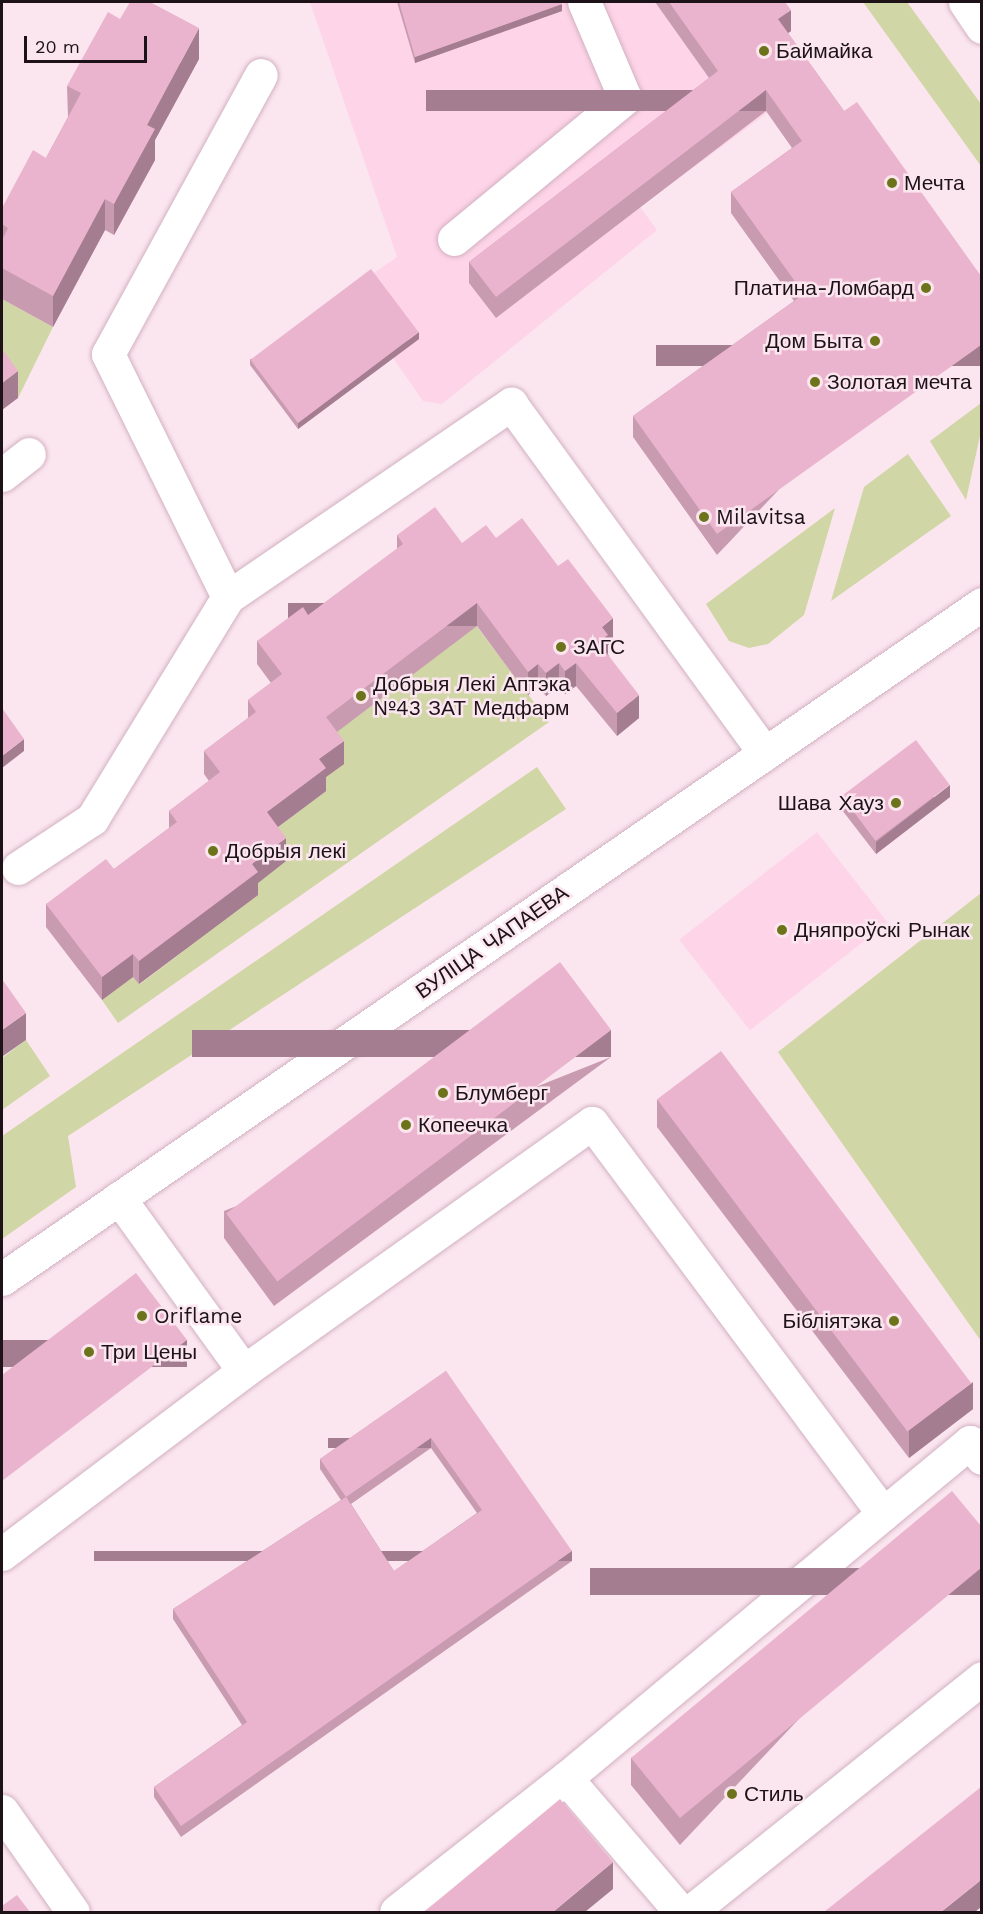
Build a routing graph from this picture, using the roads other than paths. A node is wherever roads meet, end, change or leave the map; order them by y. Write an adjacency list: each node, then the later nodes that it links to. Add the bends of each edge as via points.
1 (584, 2): 5 (street, via 625,98)
2 (965, 2): 3 (street)
3 (981, 27)
4 (261, 75): 8 (street, via 108,354)
5 (454, 239)
6 (29, 454): 7 (street)
7 (2, 475)
8 (228, 597): 10 (street, via 511,404); 11 (street, via 92,819)
9 (981, 604): 10 (street, ВУЛІЦА ЧАПАЕВА)
10 (765, 753): 12 (street, ВУЛІЦА ЧАПАЕВА)
11 (18, 868)
12 (119, 1198): 13 (street, ВУЛІЦА ЧАПАЕВА); 14 (street)
13 (2, 1280)
14 (244, 1371): 16 (street, via 592,1124); 17 (street)
15 (981, 1458): 16 (street, via 970,1442)
16 (883, 1514): 19 (street)
17 (2, 1554)
18 (981, 1678): 24 (street)
19 (566, 1778): 22 (street); 23 (street)
20 (2, 1811): 21 (street)
21 (73, 1912)
22 (396, 1912)
23 (681, 1912)
24 (690, 1912)

